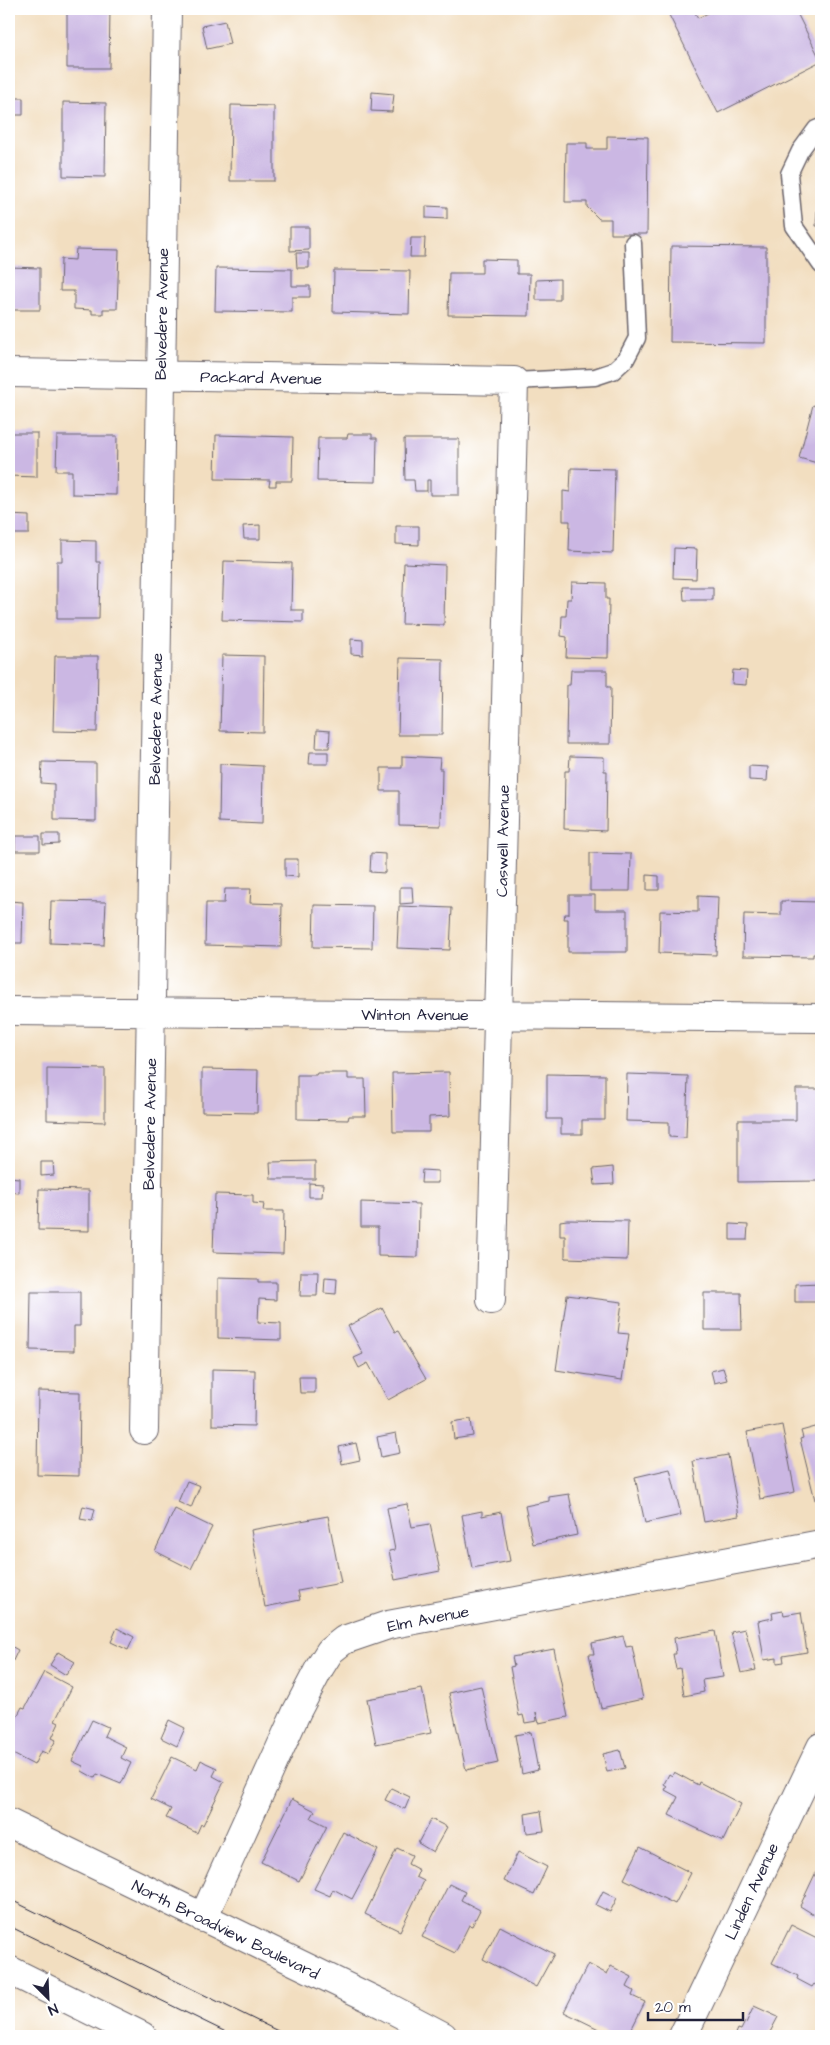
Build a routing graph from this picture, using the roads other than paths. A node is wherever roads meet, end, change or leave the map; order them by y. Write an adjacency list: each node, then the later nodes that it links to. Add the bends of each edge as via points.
1 (167, 9): 6 (street, Belvedere Avenue)
2 (821, 127): 4 (lane, via 800,151 789,174 794,226)
3 (633, 243): 7 (lane, via 637,338 626,359 613,371 595,377)
4 (821, 265)
5 (9, 373): 6 (street, Packard Avenue)
6 (160, 376): 7 (street, Packard Avenue); 9 (street, Belvedere Avenue)
7 (514, 381): 10 (street, Caswell Avenue)
8 (9, 1011): 9 (street, Winton Avenue)
9 (151, 1013): 10 (street, Winton Avenue); 13 (street, Belvedere Avenue)
10 (498, 1014): 11 (street, Winton Avenue); 12 (street, Caswell Avenue)
11 (821, 1018)
12 (491, 1300)
13 (144, 1430)
14 (821, 1544): 17 (street, Elm Avenue, via 388,1625 344,1640 330,1651 297,1711)
15 (821, 1747): 21 (street, Linden Avenue)
16 (9, 1823): 17 (street, North Broadview Boulevard)
17 (203, 1918): 20 (street, North Broadview Boulevard)
18 (9, 1970): 19 (street)
19 (142, 2036)
20 (443, 2036)
21 (683, 2036)

